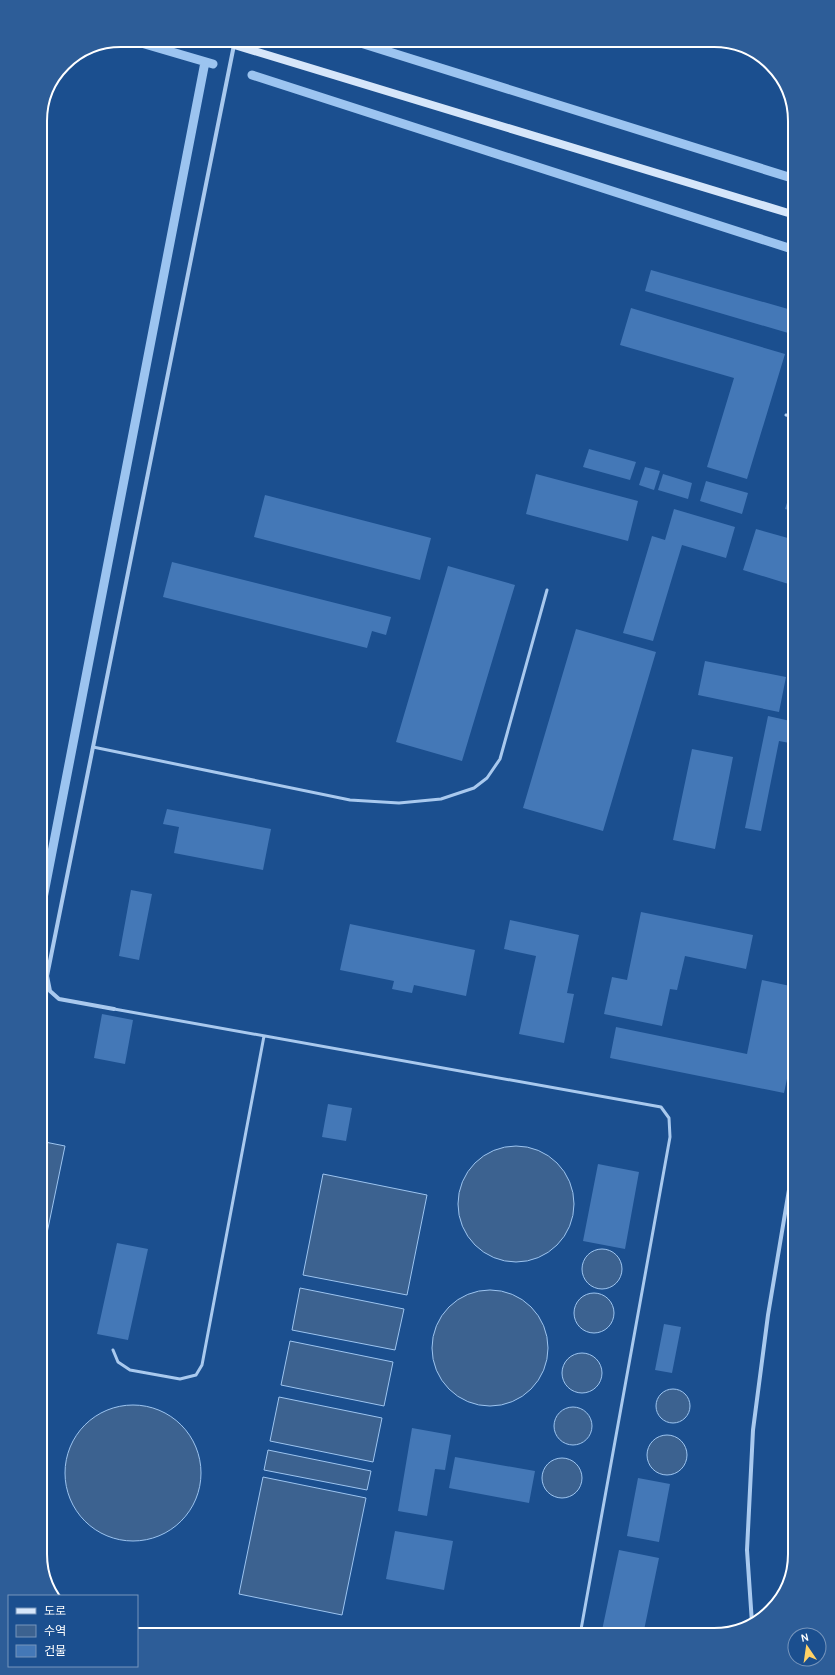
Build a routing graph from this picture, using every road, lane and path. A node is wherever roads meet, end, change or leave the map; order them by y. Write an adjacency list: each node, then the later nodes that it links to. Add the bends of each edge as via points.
1 (234, 47): 5 (street)
2 (241, 47): 3 (street)
3 (788, 213)
4 (547, 590): 5 (lane, via 500,759 487,778 474,788 441,799 399,803 350,800)
5 (93, 747): 6 (street, via 48,976 50,991 59,999)
6 (114, 1009): 7 (lane)
7 (264, 1036): 9 (lane, via 202,1365 196,1375 180,1379 166,1377 130,1370 118,1362); 11 (lane, via 661,1106 669,1118 670,1137)
8 (788, 1196): 10 (street, via 768,1315 753,1430 747,1550)
9 (113, 1350)
10 (752, 1618)
11 (581, 1628)

